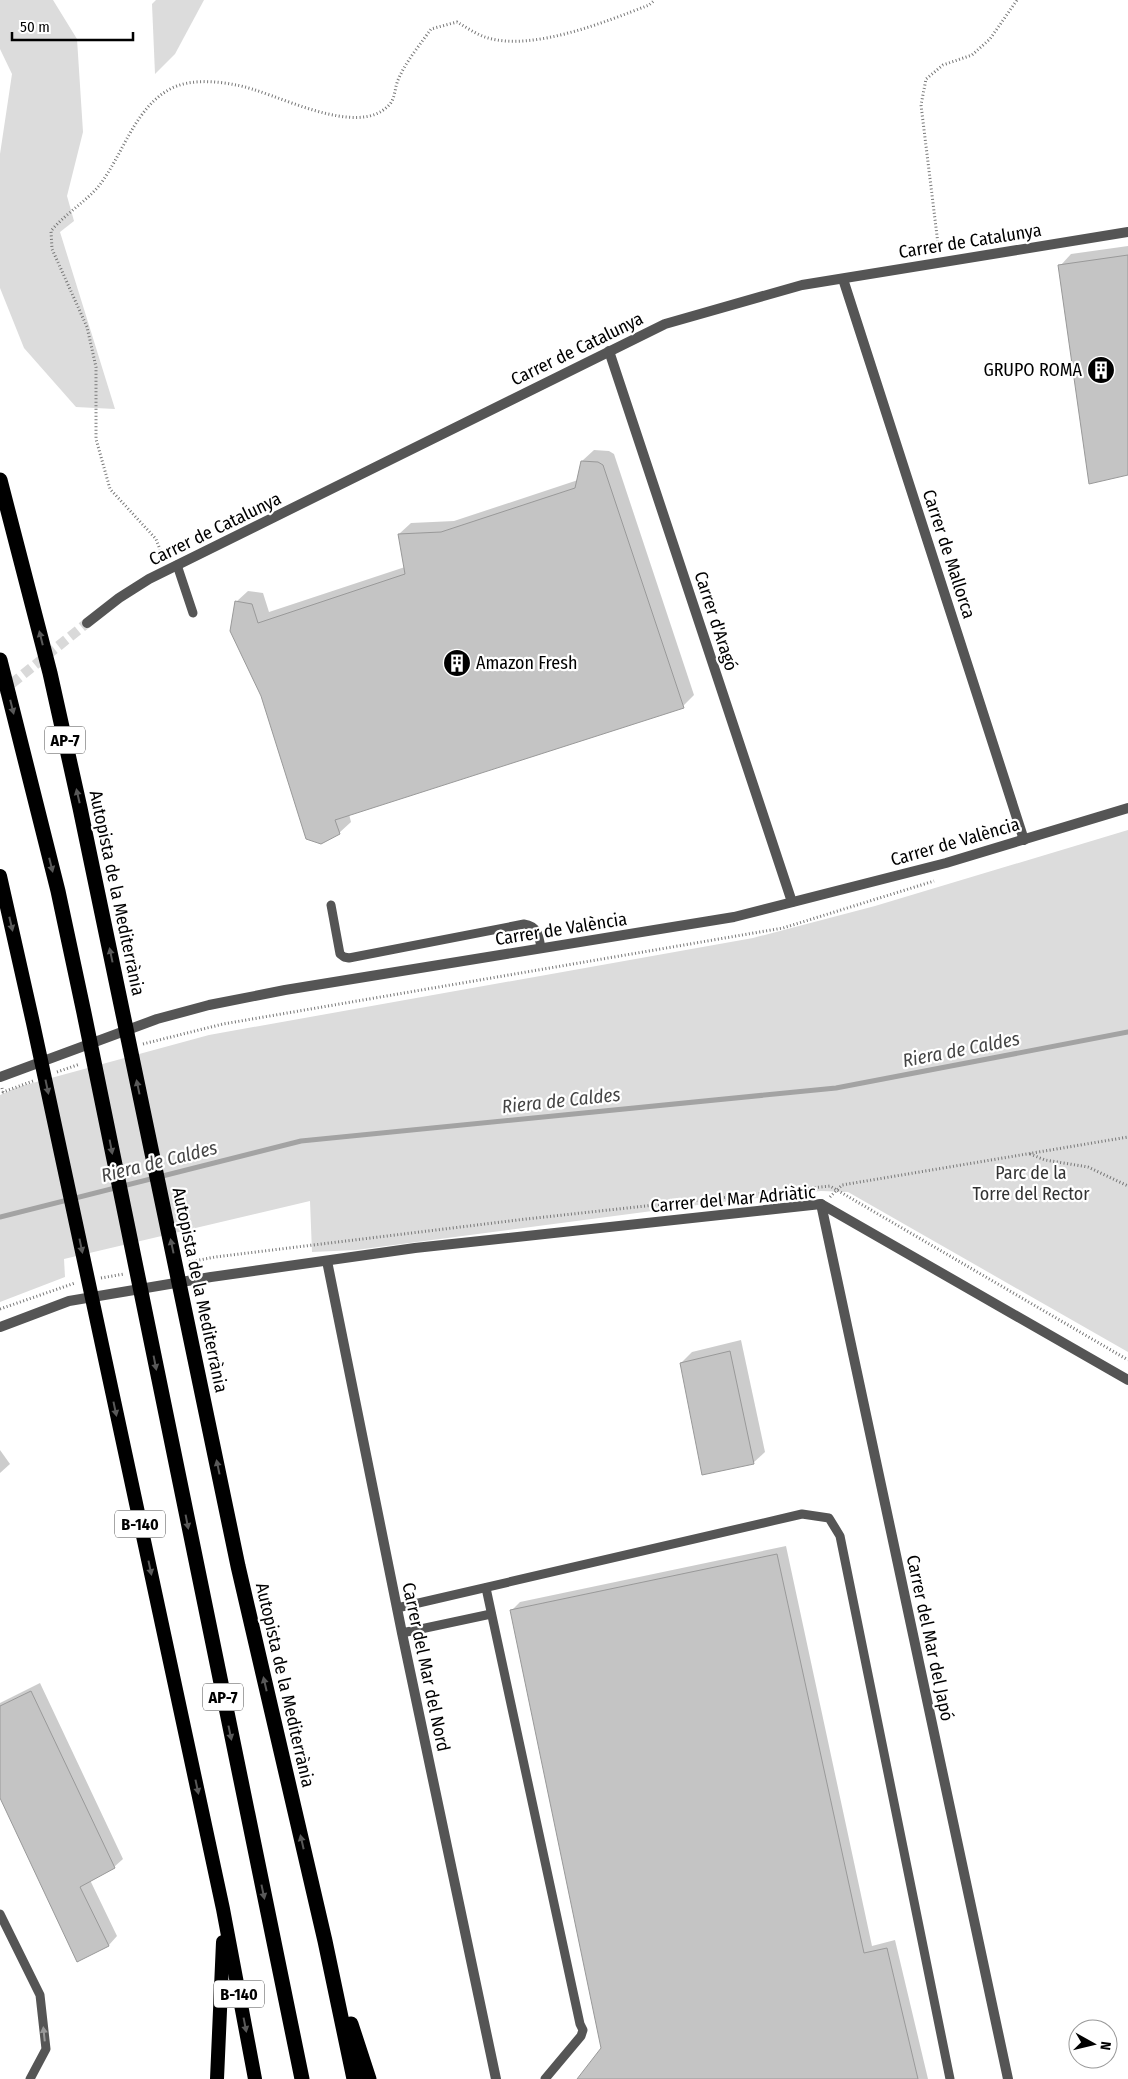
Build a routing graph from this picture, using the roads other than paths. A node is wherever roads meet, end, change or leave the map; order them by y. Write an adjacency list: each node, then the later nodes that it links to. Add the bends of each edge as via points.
1 (1128, 232): 2 (street, Carrer de Catalunya)
2 (843, 279): 3 (street, Carrer de Catalunya, via 802,285 674,321); 10 (street, Carrer de Mallorca)
3 (609, 350): 5 (street, Carrer de Catalunya); 12 (street, Carrer d'Aragó)
4 (0, 480): 26 (highway, Autopista de la Mediterrània / AP-7, one-way to 4, via 238,1566 80,808)
5 (177, 565): 6 (lane); 7 (street, Carrer de Catalunya, via 119,598)
6 (194, 613)
7 (87, 623)
8 (0, 660): 30 (highway, AP-7, one-way to 30, via 84,1013)
9 (1128, 808): 10 (street, Carrer de València)
10 (1024, 840): 12 (street, Carrer de València)
11 (0, 876): 24 (highway, B-140, one-way to 24)
12 (792, 902): 14 (street, Carrer de València, via 734,917)
13 (331, 905): 14 (lane, via 340,954 344,957 524,924 538,931)
14 (541, 948): 15 (street, Carrer de València, via 209,1005 157,1019)
15 (0, 1077)
16 (821, 1204): 17 (street, Carrer del Mar Adriàtic, via 415,1248); 19 (street, Carrer del Mar Adriàtic); 36 (street, Carrer del Mar del Japó)
17 (327, 1261): 18 (street, Carrer del Mar Adriàtic, via 69,1301); 21 (street, Carrer del Mar del Nord)
18 (0, 1327)
19 (1128, 1380)
20 (486, 1588): 21 (lane); 22 (lane); 35 (lane, via 802,1514 828,1518 840,1536)
21 (397, 1608): 23 (street, Carrer del Mar del Nord)
22 (491, 1614): 23 (lane); 34 (lane, via 583,2030)
23 (402, 1633): 33 (street, Carrer del Mar del Nord)
24 (223, 1909): 28 (highway, B-140); 29 (highway, B-140, one-way to 29)
25 (0, 1914): 27 (lane, one-way to 25, via 46,2050 40,1995)
26 (325, 1941): 31 (highway, Autopista de la Mediterrània / AP-7); 32 (highway)
27 (30, 2079)
28 (217, 2079)
29 (255, 2079)
30 (302, 2079)
31 (354, 2079)
32 (369, 2079)
33 (496, 2079)
34 (545, 2079)
35 (950, 2079)
36 (1008, 2079)

